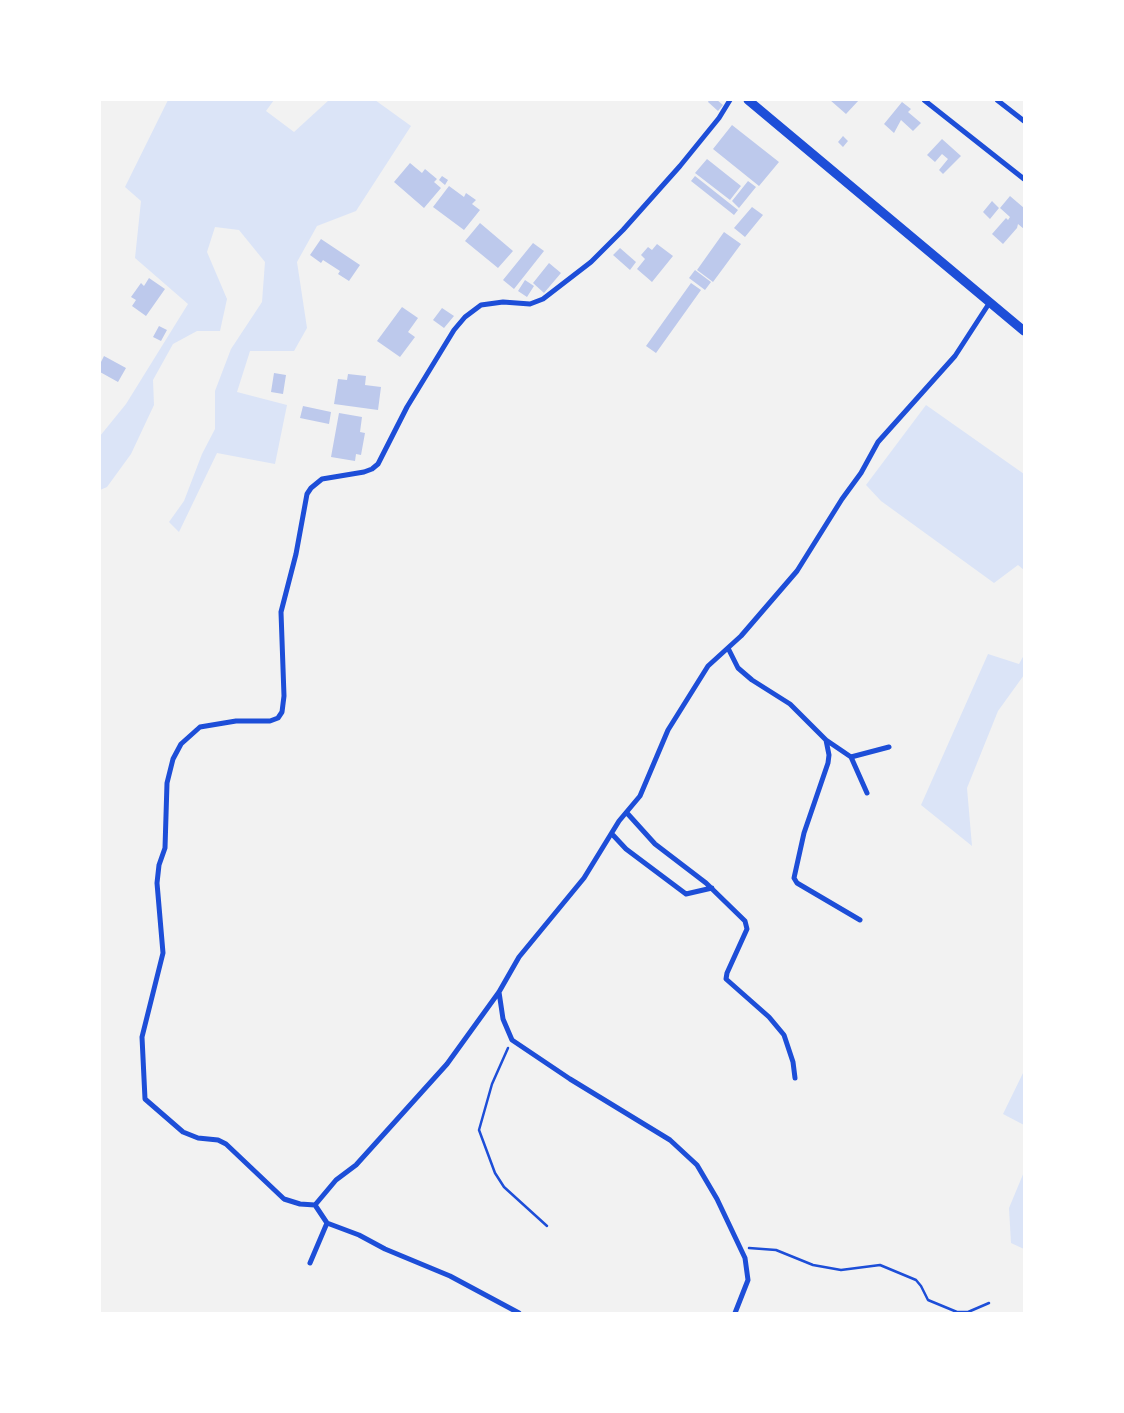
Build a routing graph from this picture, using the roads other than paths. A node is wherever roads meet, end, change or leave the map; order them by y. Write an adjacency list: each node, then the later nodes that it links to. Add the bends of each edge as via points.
1 (736, 100): 5 (street)
2 (748, 100): 8 (street)
3 (924, 100): 7 (street)
4 (997, 100): 6 (street)
5 (729, 102): 21 (street, via 680,166 591,262 543,299 530,304 503,302 481,305 465,317 407,408 378,464 364,472 322,479 311,488 307,494 282,612 282,712 270,721 236,721 200,727 181,744 173,758 167,783 165,848 157,883 163,953 142,1037 145,1099 183,1132 226,1144 284,1199)
6 (1024, 121)
7 (1024, 179)
8 (990, 302): 9 (street); 10 (street, via 955,356 878,442 861,474 797,571)
9 (1024, 331)
10 (728, 648): 11 (street, via 738,668 790,704); 15 (street, via 708,666 697,688 672,722 640,796)
11 (826, 740): 13 (street); 18 (street, via 830,755 807,823 794,878 797,883)
12 (890, 747): 13 (street)
13 (851, 757): 14 (street)
14 (867, 793)
15 (627, 813): 16 (street); 17 (street, via 655,844)
16 (612, 834): 17 (street, via 626,849 686,894); 19 (street, via 579,884 519,957)
17 (712, 888): 20 (street, via 747,925 726,979 769,1017 784,1035)
18 (860, 920)
19 (499, 992): 21 (street, via 437,1075 356,1165 336,1180); 25 (street, via 512,1040 577,1084 653,1129 684,1151 697,1165 742,1248 748,1280)
20 (795, 1078)
21 (315, 1205): 22 (street)
22 (327, 1224): 23 (street); 24 (street, via 450,1276)
23 (310, 1263)
24 (519, 1313)
25 (735, 1313)

